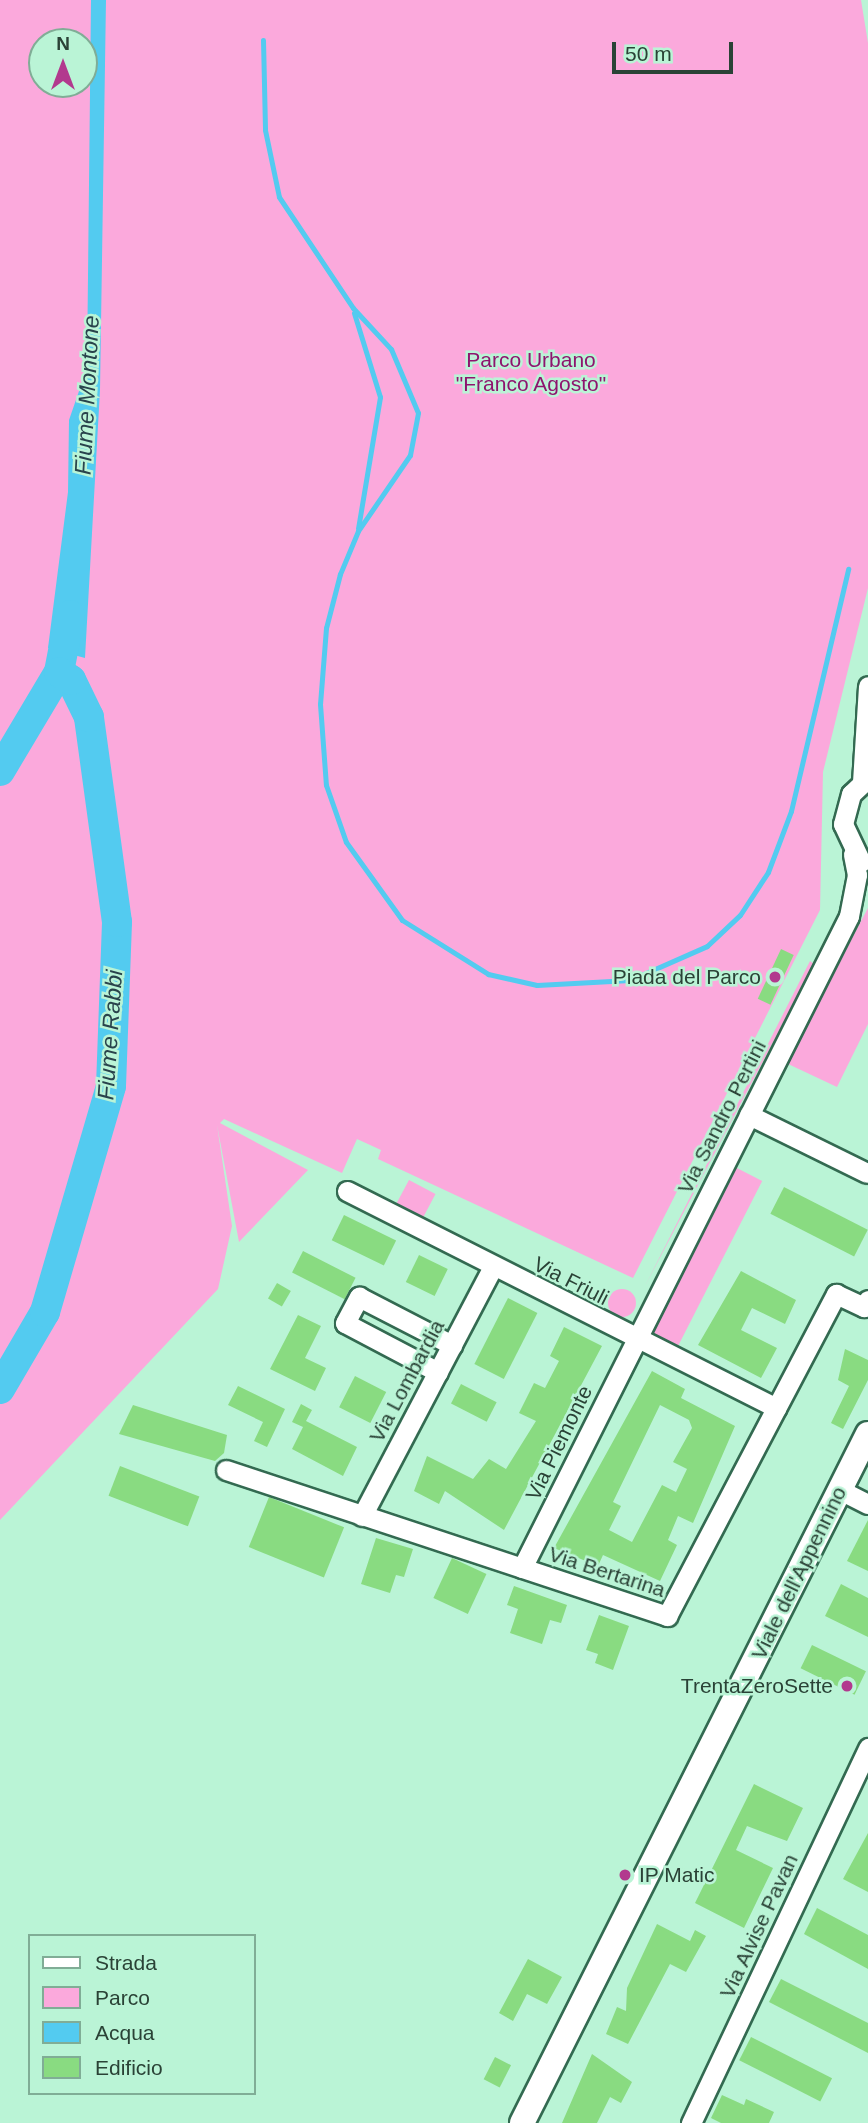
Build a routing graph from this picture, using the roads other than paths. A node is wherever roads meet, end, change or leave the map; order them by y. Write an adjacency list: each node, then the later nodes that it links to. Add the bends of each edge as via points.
1 (868, 686): 2 (street)
2 (865, 780): 3 (street, Via Sandro Pertini, via 843,824)
3 (861, 861): 5 (street, Via Sandro Pertini)
4 (868, 897): 5 (street, Via Sandro Pertini)
5 (849, 916): 6 (street, Via Sandro Pertini)
6 (749, 1115): 7 (street); 11 (street, Via Sandro Pertini)
7 (867, 1172)
8 (347, 1191): 9 (street, Via Friuli)
9 (494, 1267): 11 (street, Via Friuli); 12 (street, Via Lombardia)
10 (868, 1300): 14 (street, Via Bertarina, via 864,1307 836,1294)
11 (636, 1339): 14 (street, Via Friuli); 20 (street, Via Piemonte)
12 (452, 1345): 13 (street, Via Lombardia); 13 (street, via 359,1297 345,1323)
13 (438, 1372): 19 (street, Via Lombardia)
14 (776, 1408): 20 (street, Via Bertarina, via 667,1616)
15 (868, 1434): 17 (main road, Viale dell'Appennino)
16 (226, 1470): 19 (street, Via Bertarina)
17 (840, 1490): 18 (street); 22 (main road, Viale dell'Appennino)
18 (868, 1504)
19 (362, 1516): 20 (street, Via Bertarina)
20 (522, 1568)
21 (868, 1748): 23 (street, Via Alvise Pavan)
22 (522, 2123)
23 (691, 2123)

